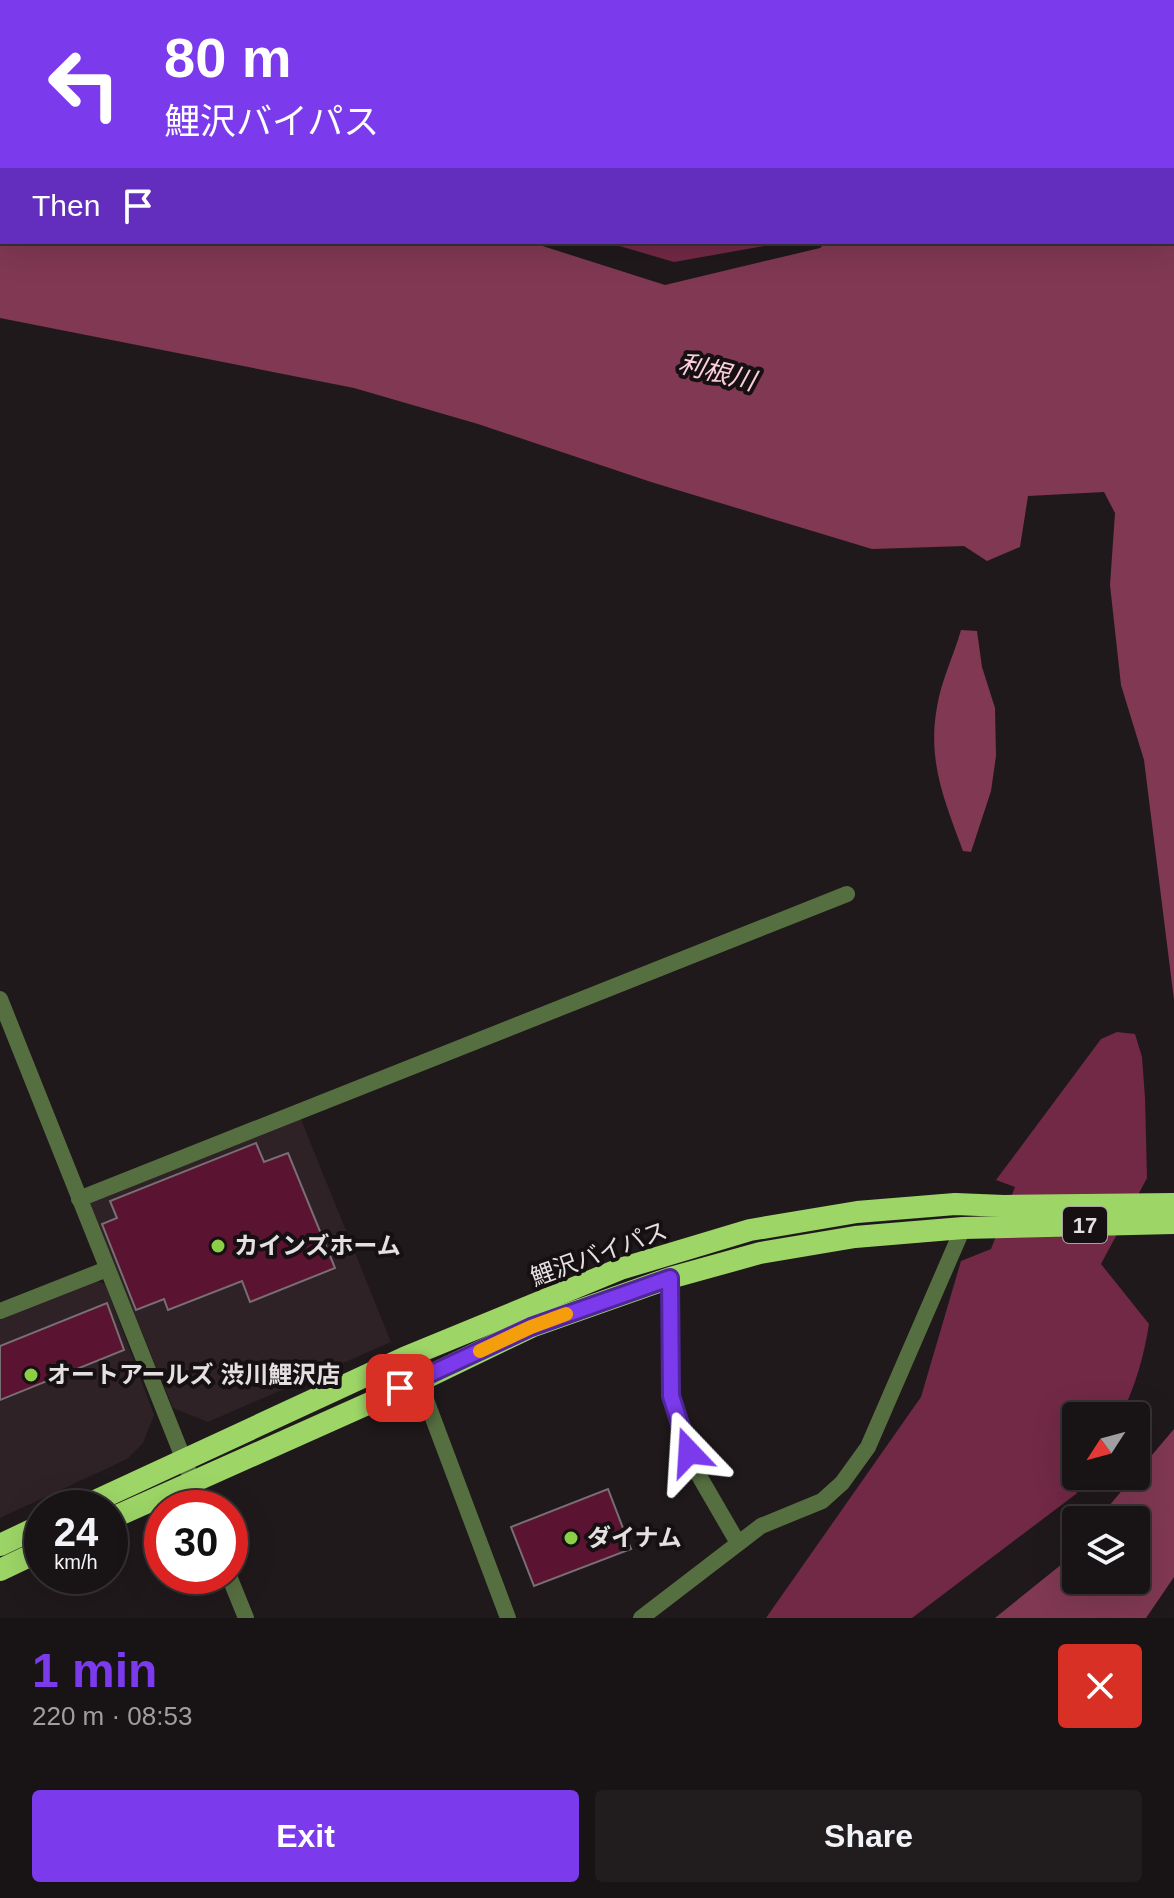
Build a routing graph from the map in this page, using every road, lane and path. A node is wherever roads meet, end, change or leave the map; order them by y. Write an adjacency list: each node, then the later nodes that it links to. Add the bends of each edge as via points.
1 (847, 894): 3 (street)
2 (0, 999): 3 (street)
3 (79, 1199): 8 (street)
4 (1174, 1204): 5 (highway, 鯉沢バイパス / 17)
5 (1000, 1217): 6 (highway, 鯉沢バイパス / 17); 7 (highway, 鯉沢バイパス / 17); 12 (highway, 鯉沢バイパス / 17, via 955,1204 857,1212 750,1230 620,1269 404,1358)
6 (1174, 1223)
7 (963, 1228): 9 (highway, 鯉沢バイパス / 17, via 855,1237 760,1253); 17 (street, via 868,1447 822,1501 761,1526)
8 (107, 1269): 10 (street); 12 (street)
9 (670, 1278): 11 (highway, 鯉沢バイパス / 17, via 531,1327); 17 (street, via 671,1396 698,1474)
10 (0, 1311)
11 (419, 1381): 12 (highway, 鯉沢バイパス / 17); 23 (street)
12 (188, 1470): 13 (street); 14 (highway, 鯉沢バイパス / 17); 15 (highway, 鯉沢バイパス / 17)
13 (196, 1490)
14 (128, 1491)
15 (128, 1508)
16 (24, 1534): 18 (highway)
17 (738, 1543): 24 (street)
18 (0, 1545)
19 (24, 1559): 20 (highway)
20 (0, 1570)
21 (236, 1594): 22 (street)
22 (246, 1618)
23 (508, 1618)
24 (641, 1618)

